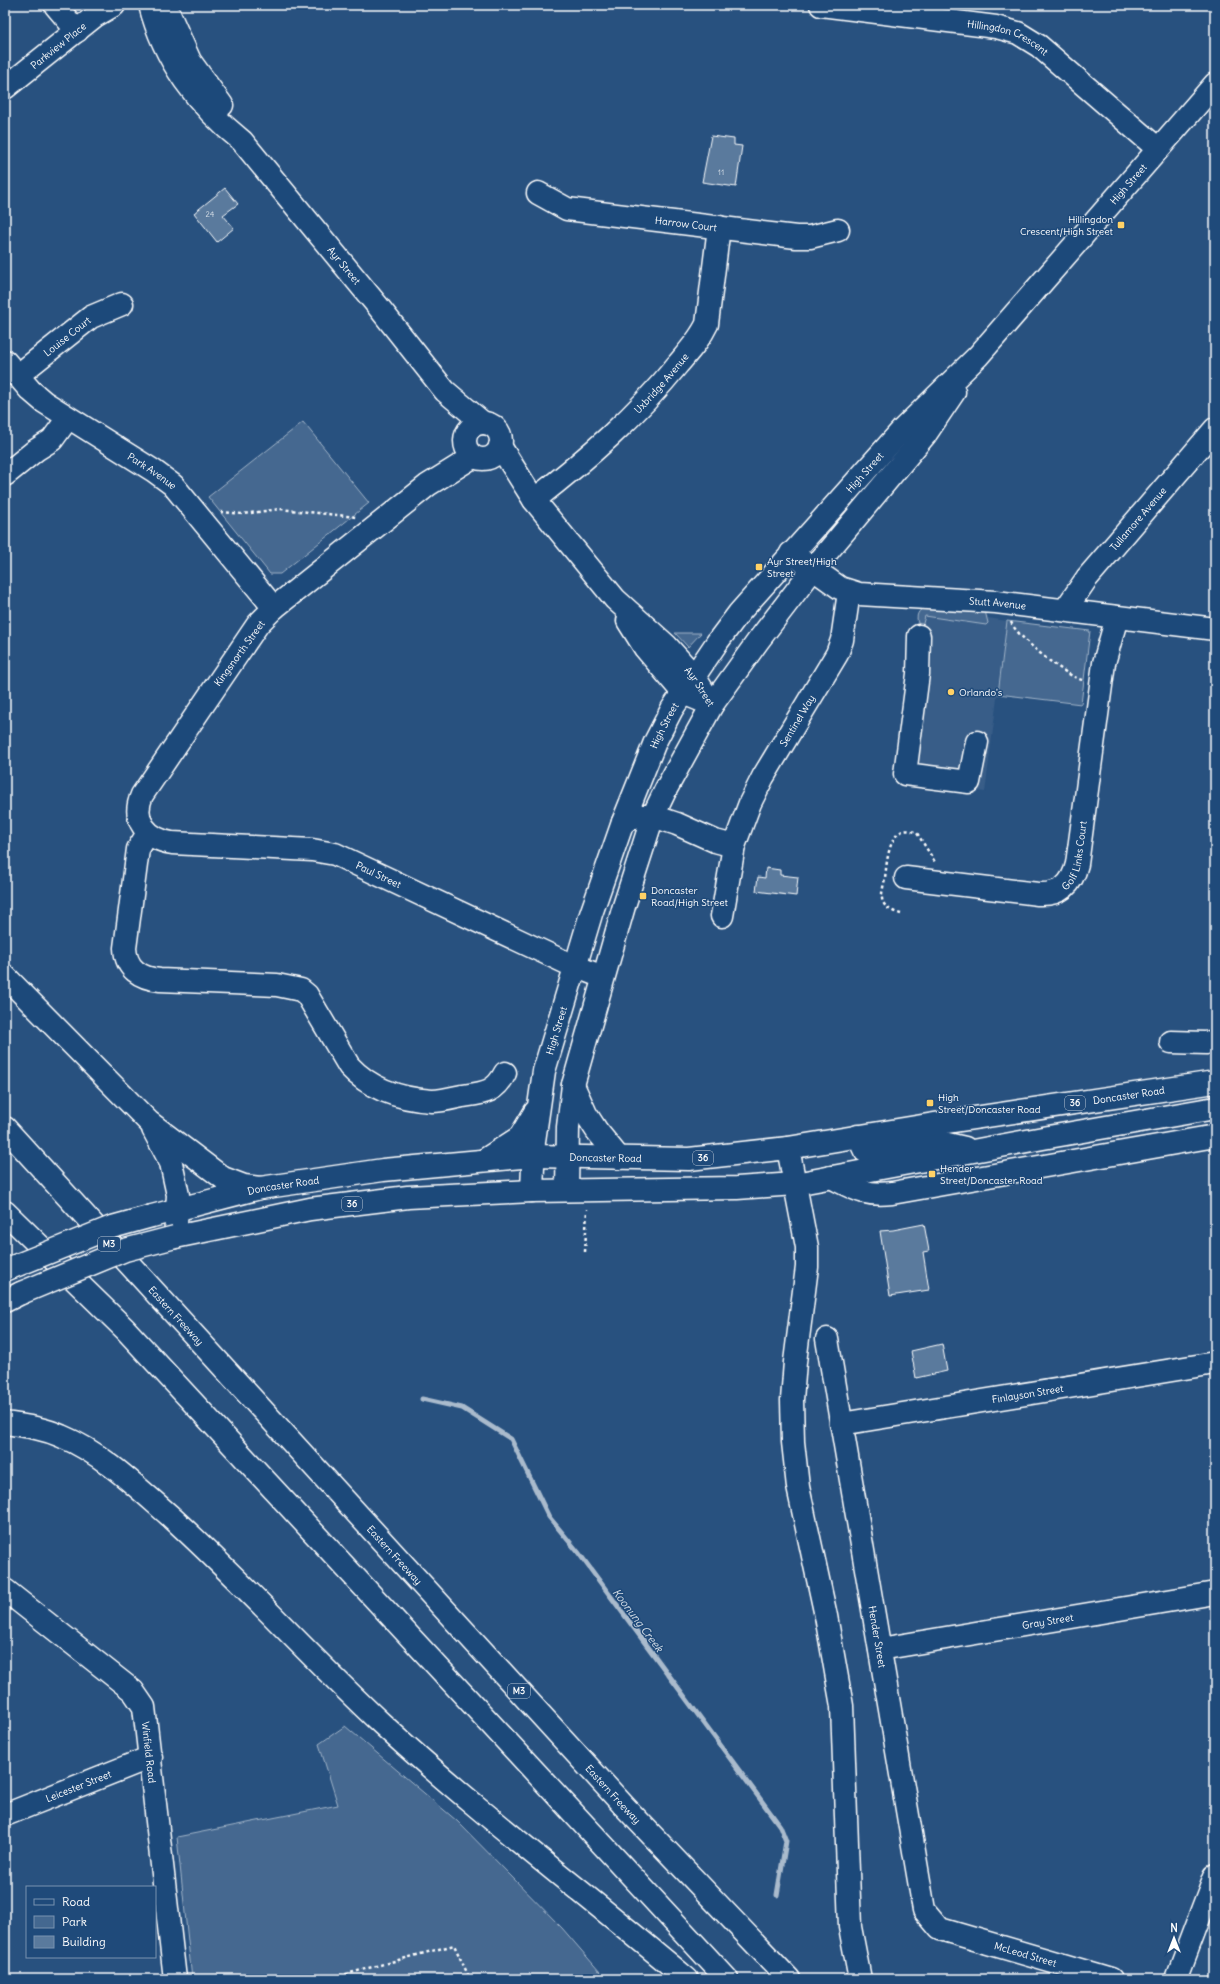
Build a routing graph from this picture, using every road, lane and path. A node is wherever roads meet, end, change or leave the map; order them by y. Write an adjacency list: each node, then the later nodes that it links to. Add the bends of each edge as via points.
1 (55, 5): 6 (main road)
2 (114, 5): 6 (main road, Parkview Place)
3 (150, 5): 9 (main road, Ayr Street, via 159,35 176,69 225,127)
4 (165, 5): 9 (main road, Ayr Street, via 190,61 234,121)
5 (821, 5): 10 (main road, Hillingdon Crescent, via 996,27 1018,33 1039,46)
6 (77, 31): 8 (main road, Parkview Place)
7 (1215, 84): 10 (main road, High Street)
8 (5, 88)
9 (242, 141): 19 (main road, Ayr Street, via 446,392)
10 (1158, 149): 15 (main road, High Street)
11 (538, 193): 12 (main road, Harrow Court, via 567,209)
12 (719, 227): 13 (main road, Harrow Court, via 796,237); 21 (main road, Uxbridge Avenue, via 706,324 702,334 666,379 623,426)
13 (838, 230)
14 (122, 304): 16 (main road, Louise Court, via 91,318)
15 (978, 356): 24 (main road, High Street, via 902,430); 25 (main road, High Street, via 925,435)
16 (11, 369): 17 (main road, Park Avenue, via 30,390)
17 (61, 413): 20 (main road, via 36,450); 27 (main road, Park Avenue, via 173,485)
18 (1215, 429): 28 (main road, Tullamore Avenue, via 1086,578)
19 (479, 444): 21 (main road, Ayr Street); 27 (main road, Kingsnorth Street)
20 (5, 475)
21 (534, 500): 34 (main road, Ayr Street, via 615,599 667,646)
22 (216, 512): 23 (path, via 243,514 280,509)
23 (356, 516)
24 (792, 553): 25 (main road, Stutt Avenue); 34 (main road, High Street, via 739,613)
25 (813, 569): 26 (main road, Stutt Avenue); 35 (main road, High Street)
26 (849, 592): 28 (main road, Stutt Avenue, via 896,597 979,600); 40 (main road, Sentinel Way, via 843,634 837,654 763,777 747,809)
27 (274, 608): 39 (main road, Kingsnorth Street, via 244,643 142,795 138,814)
28 (1065, 610): 29 (main road, Stutt Avenue)
29 (1109, 616): 31 (main road, Stutt Avenue); 42 (main road, Golf Links Court, via 1077,864 1072,880 1055,893 1038,894)
30 (1010, 619): 33 (path, via 1018,633 1052,663 1075,678)
31 (1215, 629)
32 (919, 636): 36 (main road, via 918,674 906,774 969,782)
33 (1085, 681)
34 (688, 684): 35 (main road, Ayr Street); 38 (main road, High Street, via 655,742)
35 (712, 705): 37 (main road, High Street)
36 (977, 742)
37 (653, 816): 38 (main road, via 637,816); 40 (main road, via 715,842); 47 (main road, High Street)
38 (623, 822): 45 (main road, High Street, via 591,914)
39 (145, 830): 45 (main road, Paul Street, via 155,838 172,843 312,850 335,854); 50 (main road, via 138,849 125,948 129,966 142,976 160,980 278,985 300,990 307,995 348,1066 363,1079 385,1091 433,1101 492,1090 500,1084)
40 (734, 846): 44 (main road, Sentinel Way)
41 (940, 866): 43 (path, via 931,858 917,833 901,832 892,840 882,898 888,909)
42 (906, 878)
43 (901, 914)
44 (722, 916)
45 (576, 967): 47 (main road, Paul Street); 53 (main road, High Street, via 544,1071)
46 (5, 976): 55 (main road)
47 (603, 977): 52 (main road, High Street)
48 (1171, 1042): 49 (main road)
49 (1215, 1042)
50 (505, 1073)
51 (1215, 1082): 57 (main road, Doncaster Road / 36)
52 (573, 1085): 62 (main road, High Street, via 568,1127); 63 (main road, via 586,1114)
53 (538, 1108): 61 (main road, High Street); 64 (main road, via 520,1136)
54 (1215, 1108): 60 (main road, 36)
55 (149, 1122): 67 (main road, via 223,1178 244,1186); 70 (main road, via 171,1163 178,1195)
56 (5, 1128): 91 (main road, Eastern Freeway / M3, via 625,1807)
57 (858, 1136): 59 (main road, Doncaster Road / 36); 60 (main road, via 865,1151 930,1140)
58 (1215, 1136): 65 (main road, via 876,1195 864,1193)
59 (788, 1148): 63 (main road, Doncaster Road / 36, via 690,1159); 66 (main road)
60 (974, 1150): 65 (main road, 36)
61 (533, 1156): 62 (main road, Doncaster Road / 36); 64 (main road, Doncaster Road / 36); 69 (main road, High Street)
62 (568, 1156): 63 (main road, Doncaster Road / 36); 68 (main road, High Street)
63 (619, 1158)
64 (485, 1159): 67 (main road, Doncaster Road / 36, via 383,1170)
65 (831, 1177): 66 (main road, 36)
66 (795, 1184): 68 (main road, 36, via 737,1188); 92 (main road, via 807,1247 807,1267 795,1362 792,1400 793,1442 798,1487 826,1616 842,1706 850,1927)
67 (260, 1188): 70 (main road, Doncaster Road / 36)
68 (567, 1190): 69 (main road, 36)
69 (532, 1191): 72 (main road, 36, via 408,1197 310,1209)
70 (177, 1209): 72 (main road); 73 (main road, Doncaster Road / 36, bridge, via 112,1227)
71 (5, 1212): 90 (main road, via 125,1329)
72 (175, 1237): 74 (main road, 36, bridge, via 125,1250)
73 (5, 1270)
74 (13, 1297)
75 (826, 1339): 78 (main road, Hender Street)
76 (1215, 1363): 78 (main road, Finlayson Street)
77 (5, 1423): 89 (main road, via 39,1428 62,1436 98,1455 203,1546 382,1723 509,1835 598,1904)
78 (841, 1424): 81 (main road, Hender Street)
79 (5, 1590): 82 (main road, Winfield Road, via 138,1696 146,1714)
80 (1215, 1593): 81 (main road, Gray Street)
81 (880, 1650): 85 (main road, Hender Street, via 924,1910)
82 (151, 1757): 83 (main road, Leicester Street); 86 (main road, Winfield Road)
83 (5, 1815)
84 (1215, 1876): 94 (main road)
85 (940, 1929): 93 (main road, McLeod Street)
86 (175, 1979)
87 (328, 1979): 88 (path, via 454,1945)
88 (470, 1979)
89 (687, 1979)
90 (727, 1979)
91 (789, 1979)
92 (860, 1979)
93 (1111, 1979)
94 (1176, 1979)

